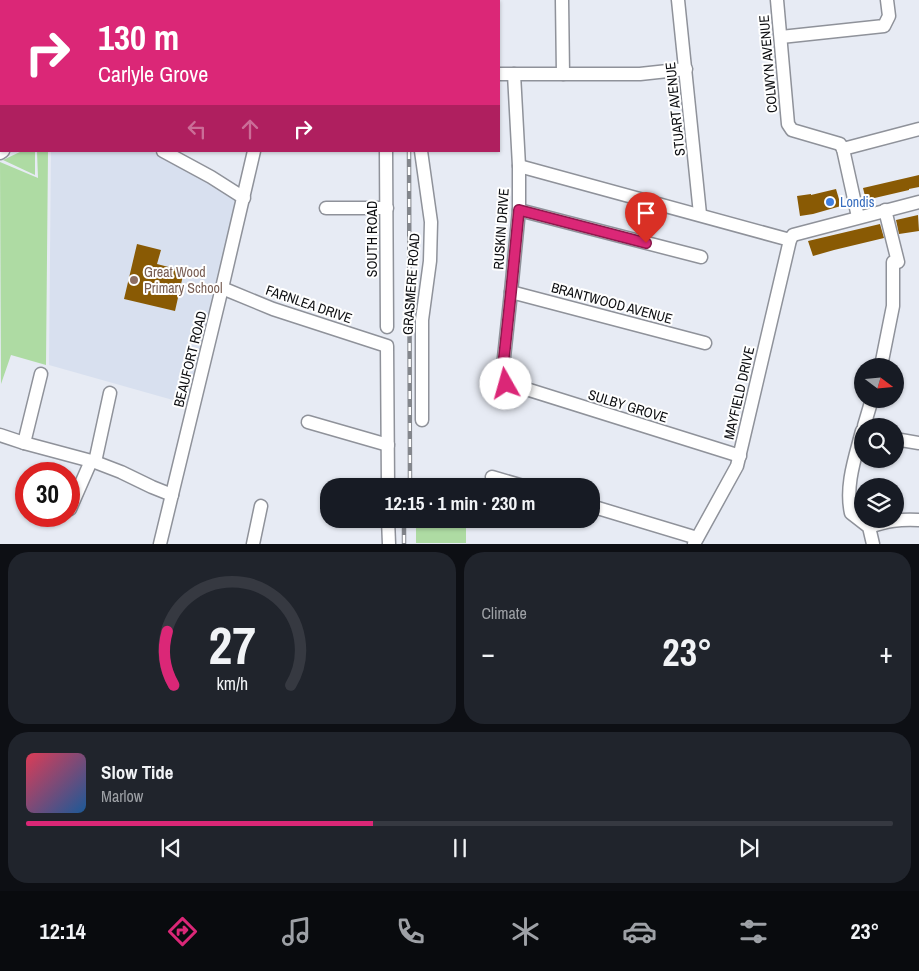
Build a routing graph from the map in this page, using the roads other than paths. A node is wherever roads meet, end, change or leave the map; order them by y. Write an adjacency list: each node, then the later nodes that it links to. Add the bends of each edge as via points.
1 (562, 0): 9 (street)
2 (678, 0): 6 (street, STUART AVENUE)
3 (777, 0): 5 (street, COLWYN AVENUE)
4 (887, 0): 5 (street, via 889,16 884,26)
5 (781, 37): 11 (street, COLWYN AVENUE, via 788,124 792,130 840,144)
6 (686, 70): 9 (street, via 640,74); 23 (street, STUART AVENUE)
7 (500, 74): 8 (street)
8 (514, 74): 9 (street); 16 (street, RUSKIN DRIVE)
9 (563, 74)
10 (919, 129): 11 (street)
11 (843, 148): 24 (street)
12 (165, 152): 17 (street)
13 (254, 152): 17 (street, BEAUFORT ROAD)
14 (386, 152): 20 (street, SOUTH ROAD)
15 (422, 152): 35 (street, GRASMERE ROAD, via 431,222 430,261 422,320)
16 (519, 166): 21 (street, RUSKIN DRIVE); 23 (street)
17 (244, 198): 27 (street, BEAUFORT ROAD)
18 (919, 202): 22 (street)
19 (326, 208): 20 (street)
20 (387, 208): 29 (street, SOUTH ROAD)
21 (519, 210): 26 (street); 28 (street, RUSKIN DRIVE)
22 (885, 210): 24 (street); 31 (street, via 895,262 893,306)
23 (700, 214): 25 (street)
24 (858, 217): 25 (street, via 793,235)
25 (790, 240): 42 (street, MAYFIELD DRIVE)
26 (701, 258)
27 (222, 288): 41 (street, FARNLEA DRIVE, via 273,309 387,346); 49 (street, BEAUFORT ROAD)
28 (511, 292): 30 (street, BRANTWOOD AVENUE); 33 (street, RUSKIN DRIVE, via 502,376)
29 (387, 327)
30 (705, 343)
31 (883, 358)
32 (41, 374): 39 (street)
33 (506, 384): 42 (street, SULBY GROVE)
34 (110, 394): 43 (street)
35 (422, 420)
36 (308, 422): 41 (street)
37 (0, 434): 39 (street)
38 (904, 440): 40 (street)
39 (24, 443): 43 (street)
40 (919, 443)
41 (388, 445): 46 (street)
42 (740, 456): 57 (street, MAYFIELD DRIVE)
43 (93, 461): 48 (street); 49 (street)
44 (854, 461): 52 (street, via 848,500)
45 (492, 477): 47 (street)
46 (388, 478)
47 (495, 478)
48 (80, 488)
49 (172, 495): 58 (street, BEAUFORT ROAD)
50 (262, 506): 59 (street)
51 (600, 509): 57 (street)
52 (854, 515)
53 (904, 519): 54 (street)
54 (919, 520)
55 (388, 528): 60 (street)
56 (869, 528): 61 (street)
57 (695, 541)
58 (160, 544)
59 (253, 544)
60 (388, 544)
61 (873, 544)

